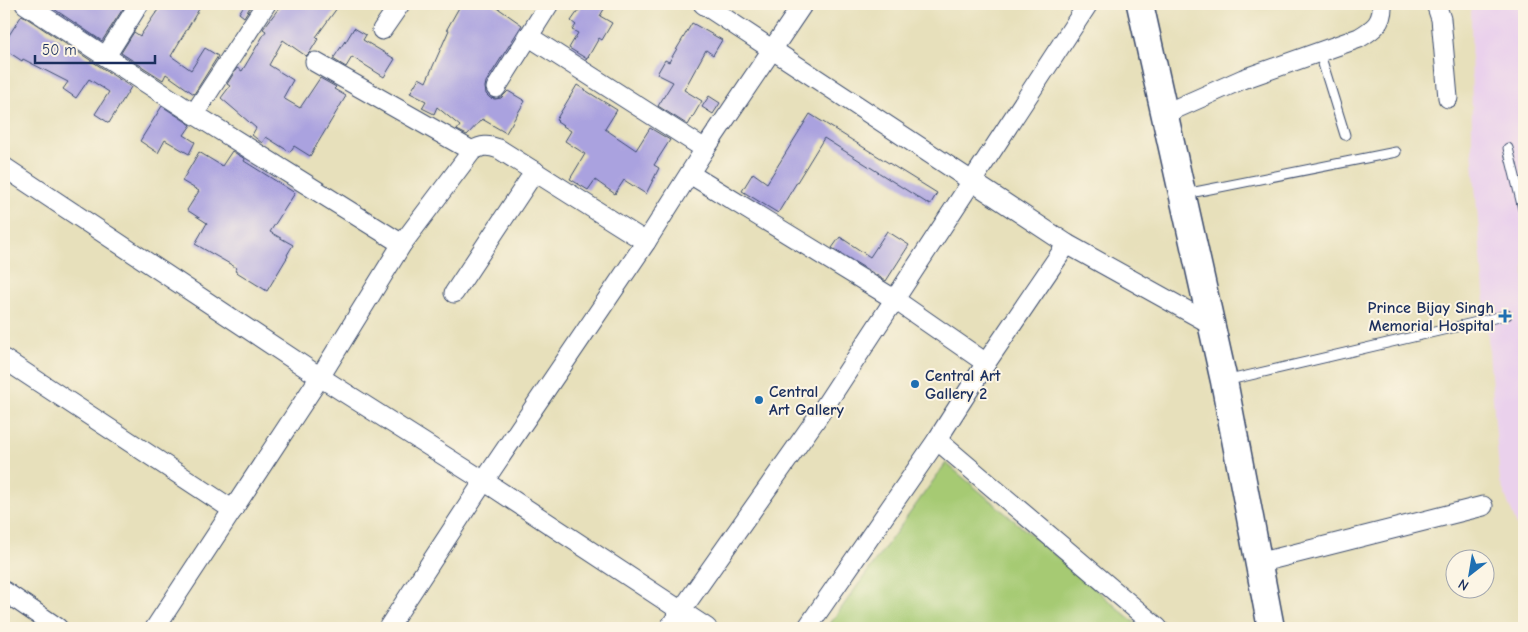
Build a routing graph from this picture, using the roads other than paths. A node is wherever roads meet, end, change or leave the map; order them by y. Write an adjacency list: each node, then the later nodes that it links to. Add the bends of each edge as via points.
1 (26, 4): 16 (street)
2 (139, 4): 16 (street)
3 (266, 4): 20 (street)
4 (400, 4): 12 (street)
5 (549, 4): 13 (street)
6 (703, 4): 14 (street)
7 (803, 4): 14 (street)
8 (1088, 4): 30 (street)
9 (1140, 4): 21 (street)
10 (1382, 4): 15 (street, via 1380,21 1372,30 1359,38)
11 (1436, 4): 19 (street)
12 (382, 30)
13 (528, 36): 18 (street); 24 (street)
14 (773, 49): 24 (street); 30 (street)
15 (1319, 51): 21 (street, via 1243,79); 22 (lane)
16 (106, 56): 20 (street)
17 (315, 62): 25 (street)
18 (496, 88)
19 (1448, 98)
20 (194, 114): 34 (street)
21 (1164, 114): 31 (street)
22 (1345, 135)
23 (1508, 148): 32 (lane)
24 (705, 149): 29 (street)
25 (472, 151): 28 (street, via 489,145); 34 (street)
26 (1396, 152): 31 (lane)
27 (4, 167): 42 (street)
28 (535, 171): 33 (street); 36 (street)
29 (690, 174): 33 (street); 37 (street)
30 (972, 180): 35 (street); 37 (street)
31 (1183, 194): 39 (street)
32 (1524, 213)
33 (646, 242): 45 (street)
34 (402, 244): 42 (street)
35 (1067, 244): 39 (street); 41 (street)
36 (454, 293)
37 (894, 299): 41 (street); 50 (street, via 817,418)
38 (1507, 315): 43 (lane)
39 (1210, 324): 43 (street)
40 (4, 360): 47 (street)
41 (986, 363): 44 (street)
42 (320, 377): 45 (street); 47 (street)
43 (1224, 381): 48 (street)
44 (937, 440): 56 (street); 57 (street)
45 (484, 481): 50 (street); 53 (street)
46 (1483, 506): 48 (street)
47 (233, 510): 52 (street)
48 (1258, 563): 58 (street)
49 (4, 591): 51 (street)
50 (681, 611): 54 (street); 55 (street)
51 (58, 628)
52 (155, 628)
53 (388, 628)
54 (669, 628)
55 (707, 628)
56 (807, 628)
57 (1158, 628)
58 (1271, 628)

